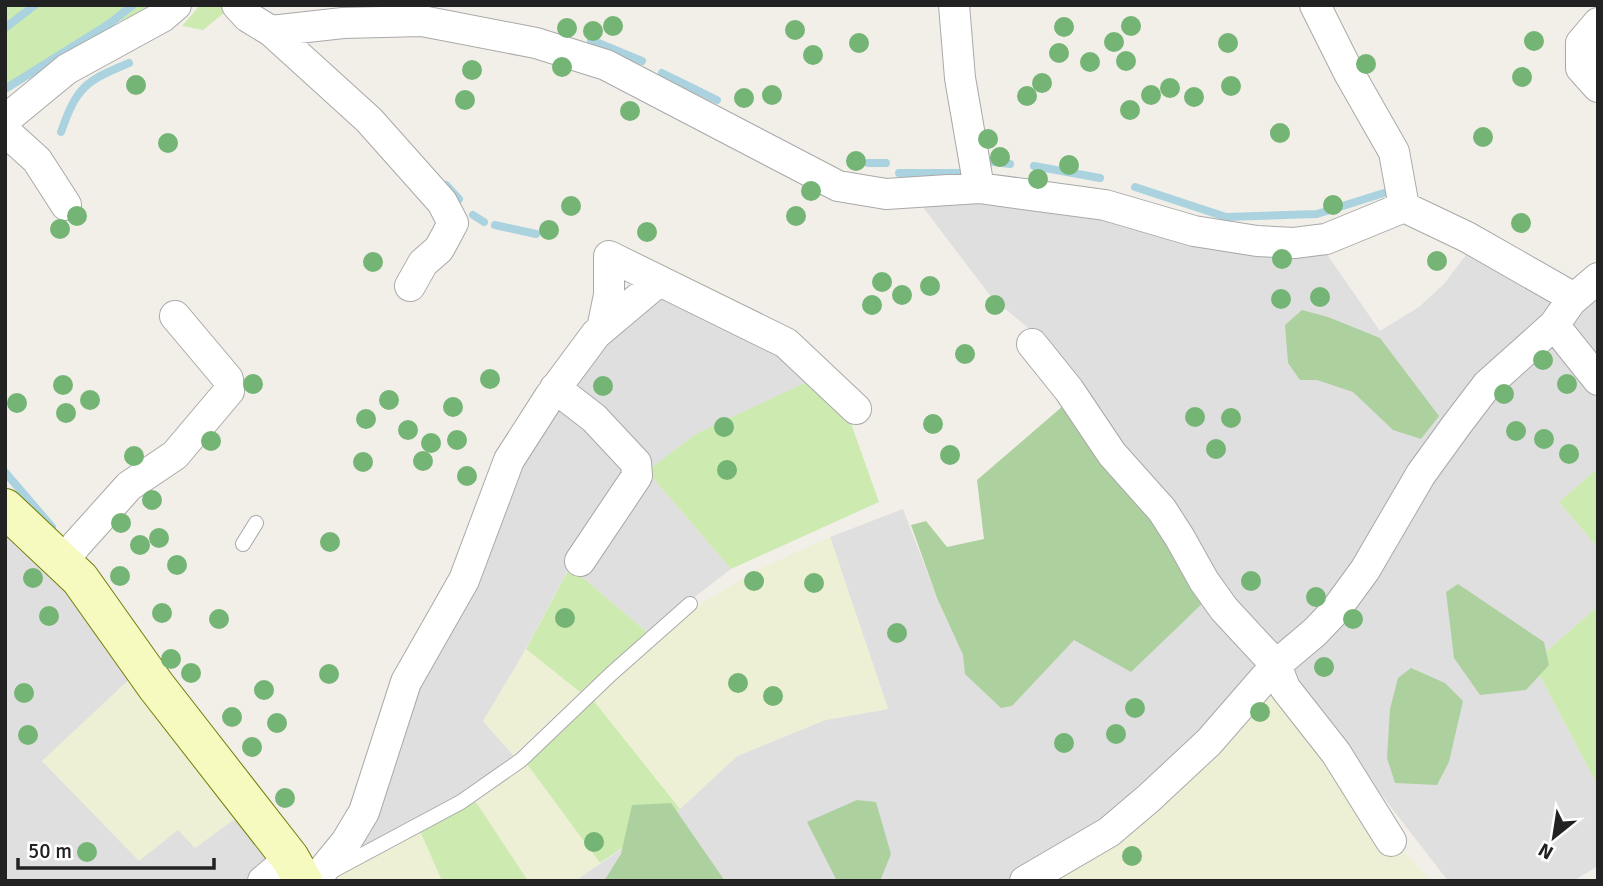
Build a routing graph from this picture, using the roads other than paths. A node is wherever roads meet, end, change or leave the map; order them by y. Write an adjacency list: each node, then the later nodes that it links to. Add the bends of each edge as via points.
1 (176, 5): 8 (street, via 67,69)
2 (237, 5): 6 (street)
3 (954, 5): 10 (street, via 960,78)
4 (1315, 5): 12 (street, via 1394,152)
5 (1598, 23): 7 (street, via 1581,43 1581,68)
6 (271, 31): 10 (street, via 422,21 536,43 606,65 838,186 886,194); 15 (street, via 369,120 442,202 453,223)
7 (1598, 87)
8 (5, 120)
9 (5, 131): 11 (street, via 37,160)
10 (979, 188): 12 (street, via 1104,205 1194,232 1257,242 1326,239)
11 (66, 205)
12 (1404, 206): 16 (street)
13 (1598, 278): 16 (street)
14 (659, 281): 19 (street); 19 (street, via 609,256 609,295); 23 (street, via 786,343)
15 (410, 286)
16 (1574, 298): 18 (street)
17 (175, 316): 28 (street, via 228,379 229,390 175,455 129,486)
18 (1554, 325): 21 (street); 30 (street, via 1488,385 1420,474 1365,570 1335,611)
19 (602, 329): 22 (street)
20 (1032, 344): 30 (street, via 1112,454 1162,510 1224,609)
21 (1598, 380)
22 (555, 388): 27 (street, via 594,418 636,463 637,476); 32 (street, via 509,460 464,580 406,682 364,812 346,842)
23 (856, 409)
24 (5, 508): 28 (street)
25 (256, 523): 26 (lane)
26 (243, 544)
27 (580, 561)
28 (63, 563): 32 (street, via 80,579)
29 (690, 604): 32 (lane, via 521,760 461,802)
30 (1276, 665): 31 (street, via 1285,688 1336,753); 33 (street, via 1209,741 1139,807 1109,832)
31 (1391, 841)
32 (297, 876)
33 (1025, 881)

